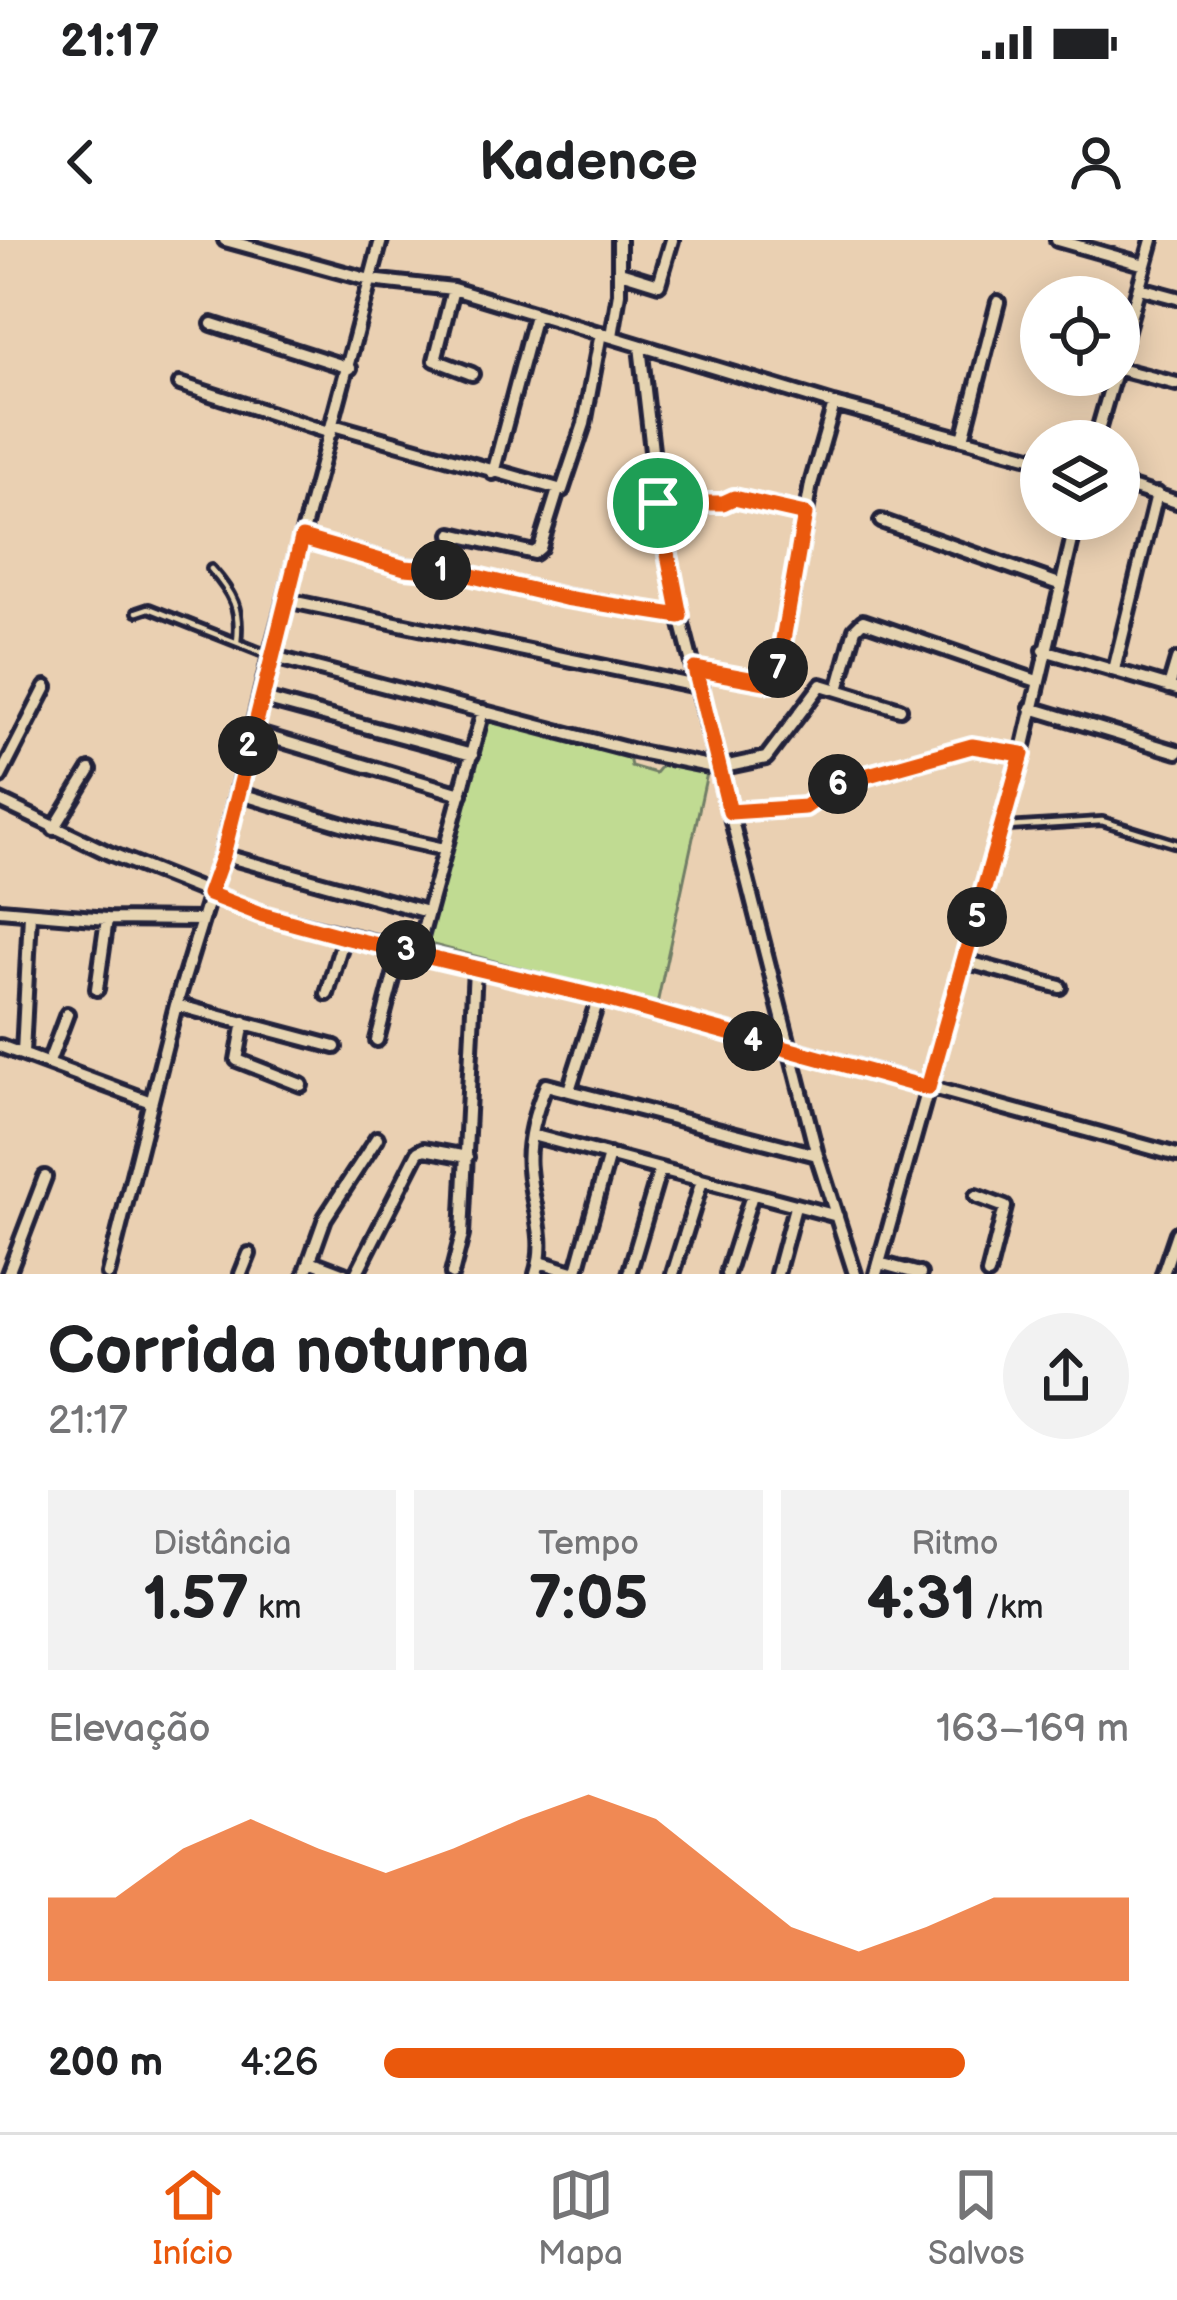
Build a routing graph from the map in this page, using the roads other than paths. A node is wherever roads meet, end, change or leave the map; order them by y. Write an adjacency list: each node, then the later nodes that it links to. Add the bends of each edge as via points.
1 (225, 240): 10 (street)
2 (382, 240): 10 (street)
3 (619, 240): 9 (street)
4 (672, 240): 9 (street, via 657,285)
5 (1057, 240): 7 (street)
6 (1152, 240): 8 (street)
7 (1094, 245): 8 (street)
8 (1145, 265): 11 (street)
9 (620, 272): 17 (street)
10 (370, 280): 12 (street); 19 (street)
11 (1140, 288): 13 (street)
12 (453, 289): 15 (street); 20 (street, via 435,360)
13 (1177, 298)
14 (998, 302): 26 (street)
15 (536, 315): 17 (street); 28 (street)
16 (212, 324): 19 (street)
17 (607, 335): 18 (street); 30 (street, via 566,488)
18 (640, 346): 24 (street); 33 (street)
19 (350, 368): 25 (street)
20 (472, 374)
21 (1140, 377): 23 (street)
22 (180, 384): 25 (street)
23 (1177, 384)
24 (834, 404): 26 (street); 34 (street)
25 (332, 429): 28 (street); 37 (street)
26 (963, 439): 27 (street)
27 (1020, 454)
28 (493, 473): 30 (street)
29 (1140, 489): 31 (street)
30 (558, 490): 36 (street, via 534,553)
31 (1156, 494): 32 (street); 49 (street)
32 (1177, 502)
33 (658, 503): 34 (street, via 734,498); 43 (street)
34 (805, 514): 48 (street, via 776,680)
35 (881, 521): 40 (street)
36 (452, 534)
37 (302, 538): 41 (street); 43 (street, via 405,568)
38 (1071, 540): 40 (street)
39 (211, 568): 44 (lane, via 232,593)
40 (1059, 584): 45 (street)
41 (286, 600): 46 (street); 52 (street)
42 (137, 612): 44 (lane, via 149,608)
43 (680, 616): 48 (street)
44 (237, 642): 46 (lane)
45 (1044, 650): 49 (street); 50 (street)
46 (270, 656): 55 (street); 58 (street)
47 (1177, 660): 53 (street)
48 (695, 669): 52 (street)
49 (1114, 670): 53 (street)
50 (1037, 682): 54 (street, via 863,621); 56 (street)
51 (46, 687): 65 (street)
52 (701, 687): 63 (street)
53 (1173, 688)
54 (838, 690): 57 (street); 63 (street, via 817,688 764,760)
55 (260, 698): 59 (street); 62 (street)
56 (1031, 708): 60 (street); 61 (street)
57 (899, 709)
58 (483, 711): 62 (street); 63 (street)
59 (252, 732): 66 (street); 67 (street)
60 (1177, 752)
61 (1022, 754): 69 (street, via 972,746 840,783 805,807); 70 (street)
62 (472, 755): 67 (street)
63 (719, 768): 69 (street)
64 (90, 770): 71 (street)
65 (0, 777)
66 (237, 793): 73 (street); 74 (street)
67 (460, 794): 73 (street)
68 (0, 801): 71 (street)
69 (730, 812): 96 (street)
70 (1001, 827): 72 (lane, via 1102,821); 84 (street)
71 (55, 829): 75 (street)
72 (1177, 844)
73 (444, 849): 77 (street)
74 (223, 855): 75 (street); 77 (street)
75 (209, 894): 80 (street); 81 (street)
76 (0, 910): 78 (street)
77 (427, 912): 83 (street)
78 (31, 914): 79 (street); 97 (street)
79 (107, 919): 80 (street); 87 (street)
80 (202, 920): 90 (street)
81 (344, 937): 82 (street); 88 (street)
82 (400, 950): 83 (street); 93 (street)
83 (417, 952): 85 (street)
84 (965, 961): 86 (street); 100 (street)
85 (475, 968): 89 (street); 108 (street)
86 (1060, 987)
87 (97, 989)
88 (327, 994)
89 (598, 997): 96 (street); 101 (street)
90 (176, 1005): 92 (street); 102 (street)
91 (67, 1014): 98 (street)
92 (244, 1022): 95 (street); 99 (street, via 237,1060)
93 (377, 1040)
94 (0, 1046): 97 (street)
95 (335, 1047)
96 (793, 1052): 100 (street); 107 (street)
97 (22, 1053): 98 (street)
98 (49, 1062): 102 (street)
99 (301, 1085)
100 (928, 1088): 106 (street); 120 (street)
101 (569, 1090): 103 (street, via 544,1087); 107 (street)
102 (151, 1102): 122 (street)
103 (532, 1135): 105 (street); 119 (street)
104 (377, 1138): 118 (street, via 325,1217)
105 (609, 1155): 109 (street); 128 (street)
106 (1177, 1155)
107 (817, 1156): 115 (street)
108 (467, 1157): 126 (street, via 418,1152); 127 (street)
109 (660, 1168): 111 (street); 129 (street)
110 (45, 1177): 121 (street)
111 (702, 1180): 112 (street); 130 (street)
112 (752, 1195): 114 (street); 131 (street)
113 (976, 1196): 135 (street, via 1005,1207)
114 (795, 1208): 115 (street); 132 (street)
115 (837, 1216): 133 (street)
116 (1177, 1233): 136 (street)
117 (249, 1254): 123 (street)
118 (310, 1261): 124 (street); 125 (street)
119 (538, 1268): 128 (street)
120 (878, 1269): 134 (street)
121 (8, 1274)
122 (107, 1274)
123 (241, 1274)
124 (304, 1274)
125 (344, 1274)
126 (356, 1274)
127 (452, 1274)
128 (577, 1274)
129 (629, 1274)
130 (673, 1274)
131 (727, 1274)
132 (777, 1274)
133 (855, 1274)
134 (920, 1274)
135 (988, 1274)
136 (1163, 1274)

